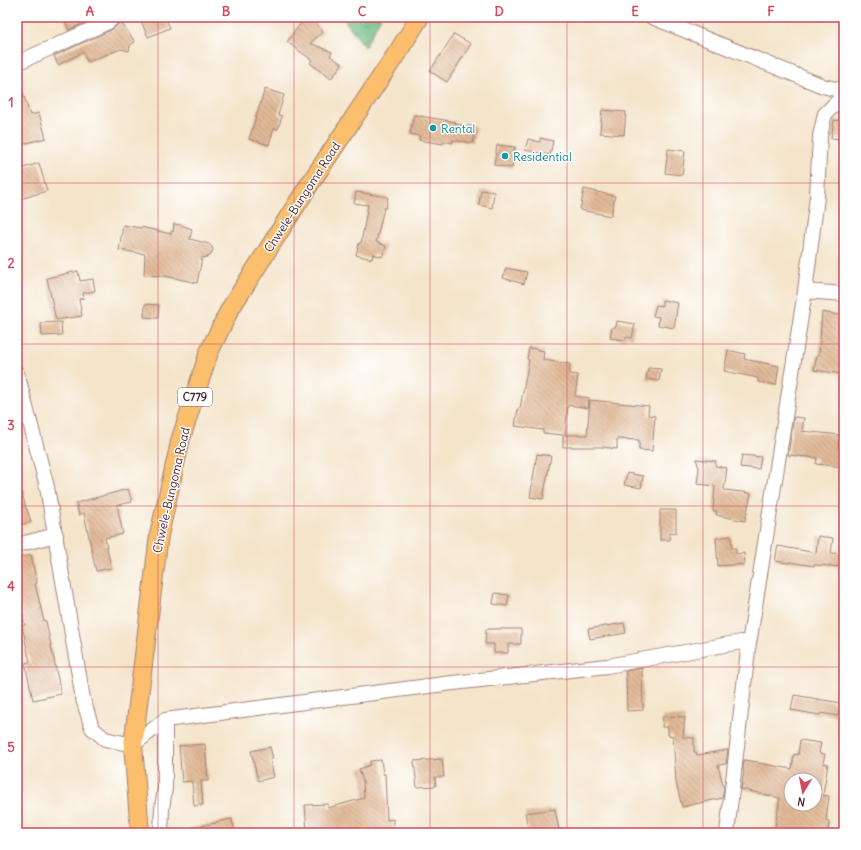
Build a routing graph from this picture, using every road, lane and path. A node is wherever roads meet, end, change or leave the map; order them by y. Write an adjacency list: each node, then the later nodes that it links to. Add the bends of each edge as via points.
1 (114, 17): 4 (street)
2 (420, 17): 14 (main road, Chwele-Bungoma Road / C779, via 230,309 209,352 181,438 159,535)
3 (652, 17): 5 (street, via 823,86 835,90)
4 (17, 63)
5 (844, 89)
6 (844, 95): 7 (street, via 826,114 820,136 817,197)
7 (805, 290): 8 (street); 12 (street)
8 (844, 294)
9 (17, 373): 10 (street, via 47,487)
10 (56, 535): 11 (street); 14 (street, via 83,699 92,728 105,739)
11 (17, 545)
12 (748, 650): 13 (street, via 746,644 731,643 607,666); 17 (street)
13 (165, 720): 14 (street); 16 (street, via 166,788 162,809)
14 (133, 745): 15 (main road, Chwele-Bungoma Road / C779)
15 (140, 833)
16 (162, 833)
17 (727, 833)

